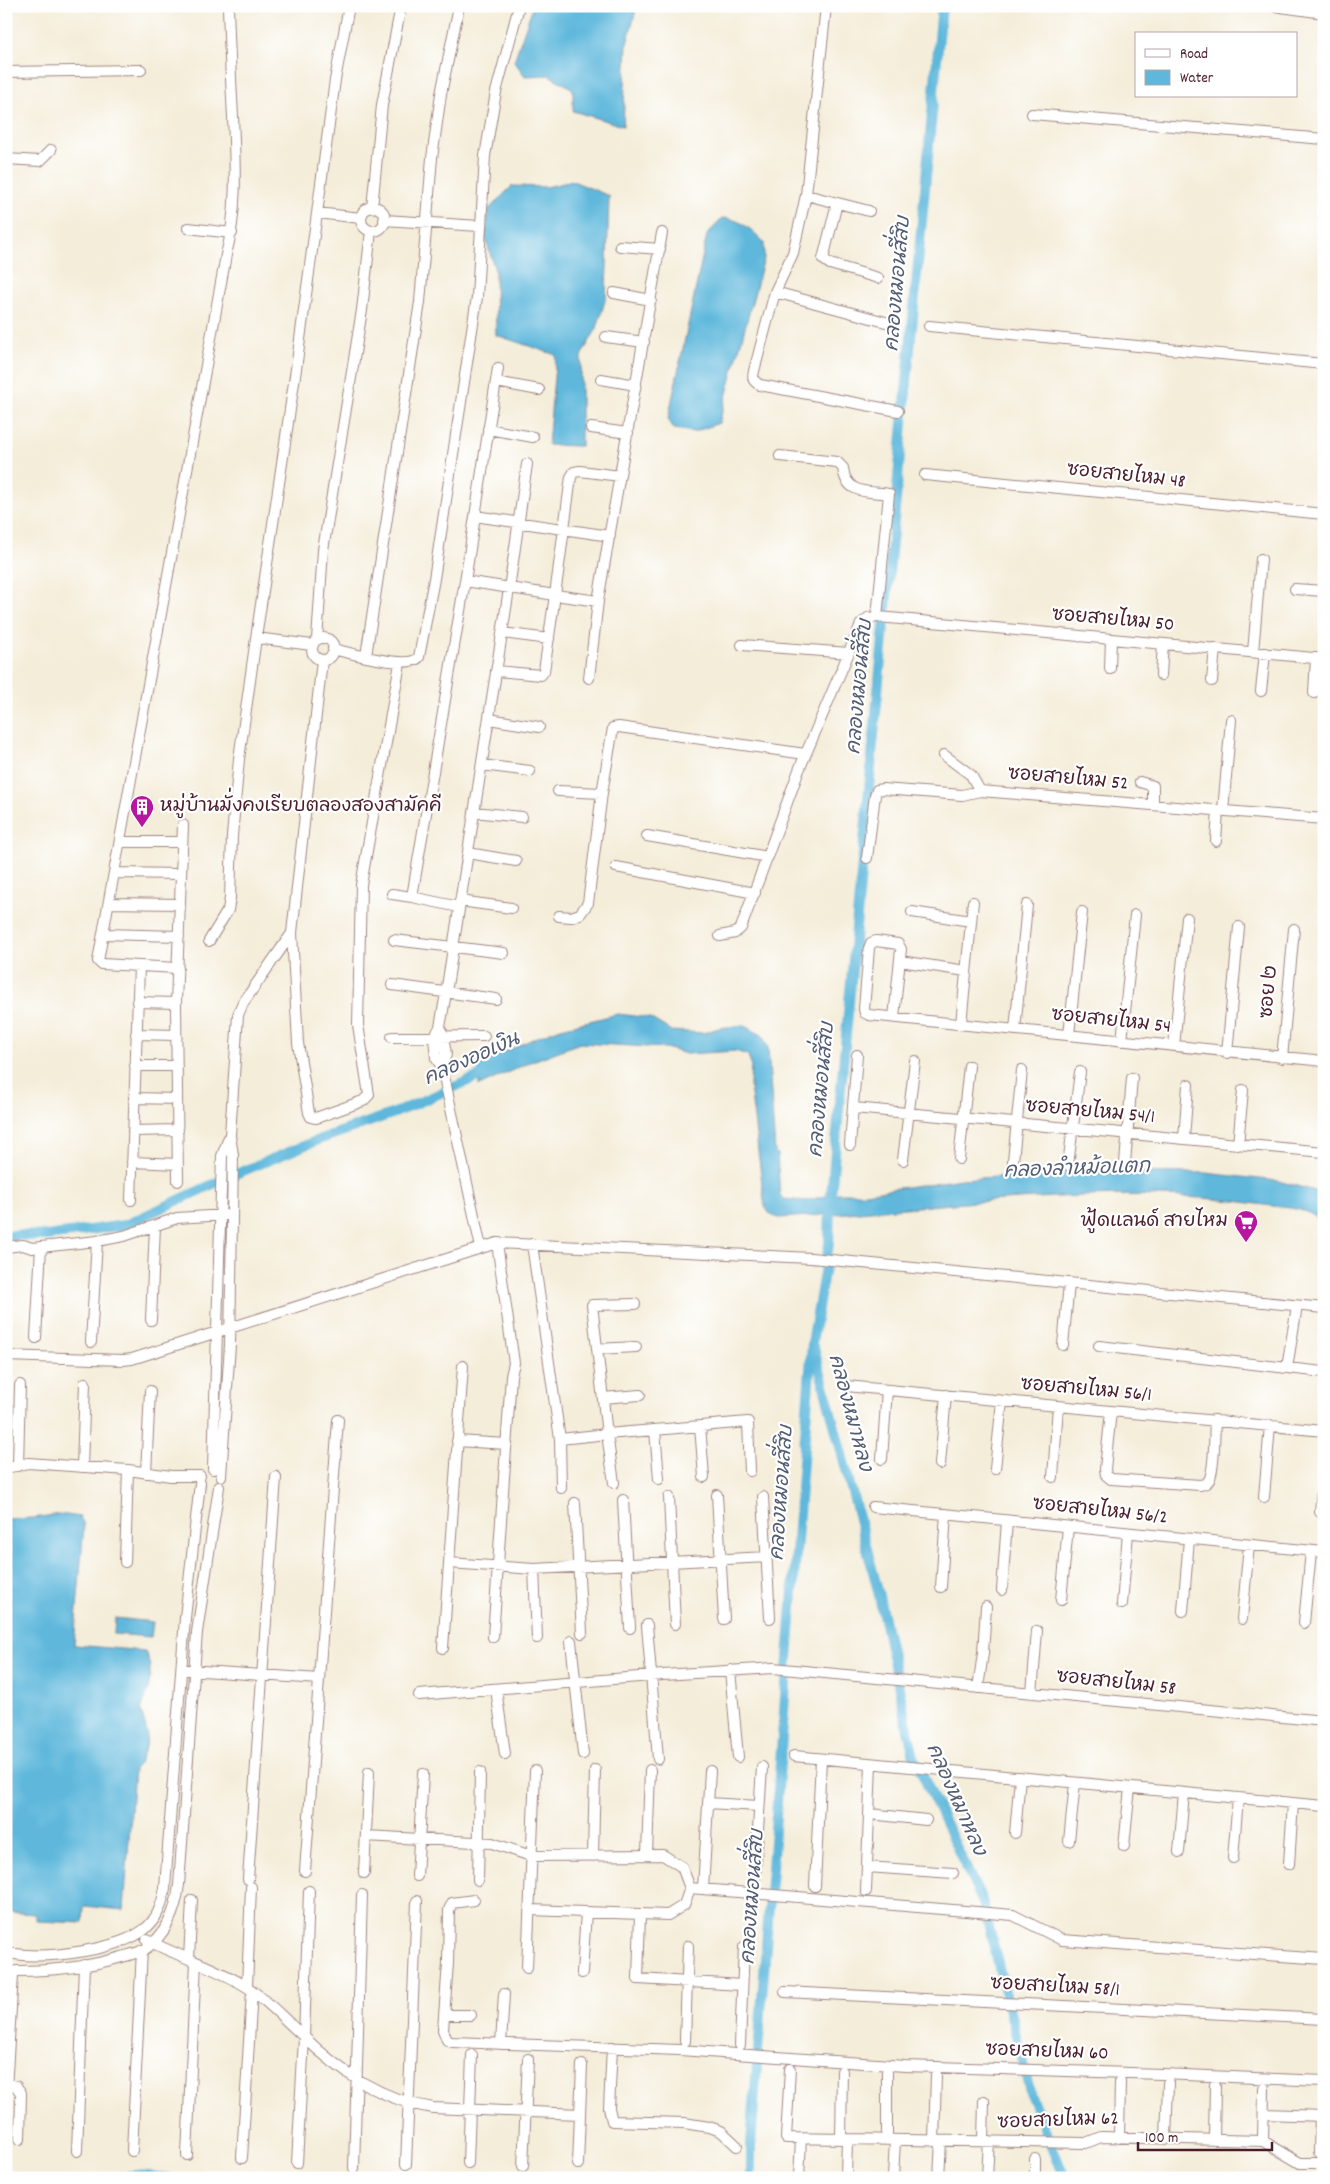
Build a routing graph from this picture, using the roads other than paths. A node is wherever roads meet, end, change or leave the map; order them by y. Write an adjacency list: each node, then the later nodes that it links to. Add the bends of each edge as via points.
1 (228, 6): 26 (street, via 236,158)
2 (349, 6): 19 (street, via 335,80)
3 (401, 6): 17 (street, via 382,104)
4 (459, 6): 22 (street, via 441,94 432,158)
5 (519, 6): 23 (street, via 496,92 485,156)
6 (826, 6): 15 (street)
7 (1274, 6): 8 (street)
8 (1324, 13)
9 (141, 70): 10 (street)
10 (6, 72)
11 (1032, 114): 12 (street)
12 (1324, 139)
13 (52, 150): 14 (street, via 40,162)
14 (6, 159)
15 (806, 195): 16 (street); 31 (street, via 792,253)
16 (837, 202): 18 (street); 30 (street, via 823,260)
17 (372, 208): 20 (street, via 366,210); 21 (street, via 381,211)
18 (869, 211)
19 (317, 213): 20 (street); 67 (street)
20 (361, 218): 25 (street, via 364,226)
21 (384, 220): 22 (street); 25 (street, via 380,228)
22 (428, 223): 23 (street); 78 (street, via 420,302)
23 (480, 226): 81 (street, via 477,297 434,579 419,657 413,662)
24 (188, 228): 26 (street)
25 (372, 231): 70 (street, via 323,550)
26 (232, 233): 108 (street)
27 (662, 234): 29 (street)
28 (620, 246): 29 (street)
29 (660, 249): 33 (street)
30 (878, 278)
31 (775, 292): 34 (street); 44 (street, via 752,378 755,382)
32 (614, 293): 33 (street)
33 (651, 300): 37 (street)
34 (893, 324)
35 (929, 326): 38 (street)
36 (606, 337): 37 (street)
37 (644, 342): 42 (street)
38 (1324, 364)
39 (498, 368): 41 (street)
40 (601, 379): 42 (street)
41 (496, 382): 43 (street); 46 (street)
42 (636, 385): 47 (street)
43 (539, 390)
44 (898, 411)
45 (591, 428): 47 (street)
46 (488, 429): 48 (street); 54 (street)
47 (628, 433): 52 (street)
48 (534, 437)
49 (780, 456): 65 (street, via 837,462 843,468 848,485 854,489 889,494)
50 (527, 464): 55 (street)
51 (925, 475): 53 (street, ซอยสายไหม 48)
52 (620, 476): 56 (street, via 574,472); 57 (street)
53 (1324, 514)
54 (475, 516): 55 (street); 59 (street)
55 (519, 522): 56 (street); 60 (street)
56 (565, 528): 57 (street); 63 (street)
57 (610, 536): 64 (street)
58 (1261, 559): 75 (street)
59 (465, 582): 60 (street); 119 (street)
60 (509, 589): 63 (street); 66 (street)
61 (1295, 589): 62 (street)
62 (1324, 592)
63 (555, 595): 64 (street); 68 (street)
64 (598, 600): 85 (street)
65 (878, 617): 69 (street, ซอยสายไหม 50); 76 (street, via 864,620)
66 (502, 633): 68 (street); 83 (street)
67 (256, 638): 70 (street); 139 (street, via 238,769 230,898 228,910)
68 (549, 639): 83 (street, via 541,675)
69 (1111, 639): 71 (street, ซอยสายไหม 50); 82 (street)
70 (314, 642): 74 (street, via 323,638 329,640); 80 (street, via 313,655)
71 (1163, 644): 73 (street, ซอยสายไหม 50); 84 (street)
72 (742, 645): 76 (street)
73 (1215, 648): 75 (street, ซอยสายไหม 50); 86 (street)
74 (333, 650): 78 (street); 80 (street, via 331,656)
75 (1253, 652): 77 (street, ซอยสายไหม 50)
76 (849, 653): 92 (street)
77 (1264, 653): 79 (street, ซอยสายไหม 50); 87 (street)
78 (366, 656): 81 (street)
79 (1320, 659): 88 (street)
80 (322, 660): 134 (street)
81 (400, 663): 134 (street, via 361,885 358,1024 369,1095 363,1101 316,1118 309,1114 298,1043)
82 (1110, 669)
83 (496, 671): 89 (street)
84 (1161, 675)
85 (589, 678)
86 (1212, 681)
87 (1261, 691)
88 (1314, 693)
89 (489, 719): 91 (street); 94 (street)
90 (1231, 720): 101 (street)
91 (539, 727)
92 (805, 754): 99 (street, via 619,726 613,728 610,736); 111 (street)
93 (944, 755): 97 (street, via 971,775)
94 (482, 765): 95 (street); 102 (street)
95 (530, 771)
96 (1140, 782): 100 (street, via 1153,786)
97 (980, 791): 100 (street, ซอยสายไหม 52); 112 (street, ซอยสายไหม 52, via 962,795 877,790)
98 (558, 792): 99 (street)
99 (602, 793): 129 (street, via 588,903 580,914)
100 (1152, 804): 101 (street, ซอยสายไหม 52)
101 (1221, 811): 104 (street, ซอยสายไหม 52); 107 (street)
102 (474, 812): 103 (street); 110 (street)
103 (522, 817)
104 (1324, 819)
105 (183, 825): 109 (street)
106 (647, 836): 111 (street)
107 (1216, 841)
108 (120, 842): 109 (street); 115 (street)
109 (182, 842): 116 (street)
110 (468, 853): 113 (street); 123 (street)
111 (768, 856): 117 (street)
112 (866, 858)
113 (516, 861)
114 (616, 867): 117 (street)
115 (115, 873): 116 (street); 121 (street)
116 (181, 874): 122 (street)
117 (755, 893): 137 (street, via 741,928 735,934)
118 (392, 894): 119 (street)
119 (412, 897): 123 (street)
120 (974, 902): 131 (street)
121 (109, 903): 122 (street); 135 (street)
122 (180, 904): 136 (street)
123 (460, 904): 125 (street); 140 (street)
124 (1027, 905): 153 (street)
125 (511, 908)
126 (912, 912): 131 (street)
127 (1082, 912): 156 (street)
128 (1134, 915): 160 (street)
129 (559, 916)
130 (1187, 918): 161 (street)
131 (971, 921): 145 (street)
132 (1239, 927): 162 (street)
133 (1294, 929): 164 (street, ซอย ๒)
134 (292, 932): 185 (street, via 238,1015)
135 (103, 934): 136 (street); 143 (street, via 98,961 101,964)
136 (179, 936): 144 (street)
137 (720, 936)
138 (394, 940): 140 (street)
139 (209, 941)
140 (453, 948): 141 (street); 147 (street)
141 (504, 953)
142 (900, 962): 145 (street); 151 (street, ซอยสายไหม 54); 151 (street, ซอยสายไหม 54, via 898,944 871,943 865,1013)
143 (139, 966): 144 (street); 149 (street)
144 (178, 968): 150 (street)
145 (966, 971): 152 (street)
146 (392, 984): 147 (street)
147 (446, 993): 148 (street); 159 (street)
148 (496, 999)
149 (138, 1002): 150 (street); 154 (street)
150 (176, 1003): 155 (street)
151 (894, 1017): 152 (street, ซอยสายไหม 54)
152 (960, 1024): 153 (street, ซอยสายไหม 54)
153 (1015, 1030): 156 (street, ซอยสายไหม 54)
154 (136, 1034): 155 (street); 167 (street)
155 (176, 1035): 168 (street)
156 (1069, 1035): 160 (street, ซอยสายไหม 54)
157 (484, 1036): 159 (street)
158 (392, 1038): 159 (street)
159 (439, 1038): 207 (street, via 446,1054 442,1067)
160 (1122, 1041): 161 (street, ซอยสายไหม 54)
161 (1174, 1046): 162 (street, ซอยสายไหม 54)
162 (1227, 1053): 164 (street, ซอยสายไหม 54)
163 (857, 1055): 177 (street)
164 (1282, 1058): 166 (street, ซอยสายไหม 54)
165 (915, 1061): 178 (street)
166 (1324, 1061)
167 (135, 1066): 168 (street); 175 (street)
168 (177, 1066): 176 (street)
169 (969, 1066): 179 (street)
170 (1022, 1070): 180 (street)
171 (1080, 1072): 181 (street)
172 (1132, 1078): 184 (street)
173 (1188, 1085): 186 (street)
174 (1243, 1090): 188 (street)
175 (134, 1098): 176 (street); 183 (street)
176 (177, 1099): 182 (street)
177 (854, 1108): 178 (street, ซอยสายไหม 54/1); 187 (street)
178 (909, 1113): 179 (street, ซอยสายไหม 54/1); 191 (street)
179 (964, 1118): 180 (street, ซอยสายไหม 54/1); 190 (street)
180 (1016, 1123): 181 (street, ซอยสายไหม 54/1); 192 (street)
181 (1073, 1129): 184 (street, ซอยสายไหม 54/1); 196 (street)
182 (178, 1130): 183 (street); 195 (street)
183 (133, 1131): 193 (street)
184 (1128, 1134): 186 (street, ซอยสายไหม 54/1); 194 (street)
185 (230, 1135): 199 (street, via 222,1156); 200 (street)
186 (1184, 1139): 188 (street, ซอยสายไหม 54/1)
187 (850, 1145)
188 (1238, 1145): 189 (street, ซอยสายไหม 54/1)
189 (1324, 1152)
190 (959, 1159)
191 (903, 1160)
192 (1013, 1161)
193 (132, 1162): 195 (street); 198 (street)
194 (1125, 1162)
195 (178, 1164): 197 (street)
196 (1068, 1165)
197 (178, 1181)
198 (131, 1200)
199 (220, 1215): 200 (street); 201 (street, via 177,1218); 214 (street)
200 (233, 1216): 213 (street)
201 (155, 1226): 202 (street); 212 (street)
202 (97, 1241): 206 (street); 216 (street)
203 (497, 1243): 204 (street); 207 (street); 245 (street, via 514,1363)
204 (532, 1244): 208 (street, via 811,1258); 243 (street)
205 (6, 1246): 206 (street)
206 (41, 1247): 215 (street)
207 (481, 1248): 213 (street)
208 (1069, 1284): 210 (street); 217 (street)
209 (635, 1304): 220 (street, via 592,1305)
210 (1297, 1306): 211 (street); 223 (street)
211 (1324, 1308)
212 (151, 1320)
213 (230, 1328): 214 (street); 257 (street)
214 (217, 1333): 221 (street, via 123,1360); 252 (street)
215 (36, 1338)
216 (91, 1342)
217 (1063, 1345)
218 (1099, 1346): 223 (street)
219 (636, 1347): 220 (street)
220 (597, 1350): 232 (street)
221 (6, 1356)
222 (463, 1366): 244 (street)
223 (1287, 1368): 224 (street)
224 (1324, 1372)
225 (85, 1383): 249 (street)
226 (20, 1385): 248 (street)
227 (846, 1386): 228 (street, ซอยสายไหม 56/1)
228 (887, 1390): 231 (street, ซอยสายไหม 56/1); 246 (street)
229 (150, 1391): 256 (street)
230 (640, 1395): 232 (street)
231 (946, 1395): 233 (street, ซอยสายไหม 56/1); 247 (street)
232 (603, 1398): 242 (street)
233 (1002, 1401): 234 (street, ซอยสายไหม 56/1); 253 (street)
234 (1058, 1406): 235 (street, ซอยสายไหม 56/1); 260 (street)
235 (1111, 1411): 237 (street, ซอยสายไหม 56/1); 237 (street, via 1105,1469 1111,1479 1206,1483 1210,1479)
236 (338, 1420): 315 (street)
237 (1215, 1420): 238 (street, ซอยสายไหม 56/1)
238 (1270, 1425): 241 (street, ซอยสายไหม 56/1); 269 (street)
239 (700, 1426): 240 (street); 255 (street, via 748,1422); 259 (street)
240 (655, 1430): 242 (street); 262 (street)
241 (1324, 1431)
242 (607, 1434): 243 (street); 263 (street)
243 (560, 1439): 265 (street)
244 (457, 1441): 245 (street); 286 (street)
245 (507, 1444): 288 (street)
246 (882, 1459)
247 (940, 1464)
248 (18, 1466): 249 (street, via 28,1463); 251 (street)
249 (82, 1467): 254 (street)
250 (1324, 1467): 273 (street)
251 (6, 1468)
252 (213, 1469): 257 (street); 261 (street, via 205,1470)
253 (995, 1469)
254 (128, 1470): 256 (street); 284 (street)
255 (750, 1471)
256 (146, 1472): 261 (street)
257 (221, 1476): 264 (street)
258 (276, 1477): 313 (street)
259 (704, 1477)
260 (1053, 1478)
261 (200, 1479): 264 (street, via 208,1490); 310 (street)
262 (659, 1479)
263 (614, 1483)
264 (219, 1487): 311 (street)
265 (561, 1488)
266 (717, 1494): 283 (street)
267 (670, 1497): 285 (street)
268 (763, 1497): 282 (street)
269 (1264, 1497)
270 (623, 1500): 287 (street)
271 (575, 1503): 289 (street)
272 (873, 1507): 274 (street, ซอยสายไหม 56/2)
273 (1320, 1512)
274 (946, 1514): 275 (street, ซอยสายไหม 56/2); 291 (street)
275 (1007, 1521): 276 (street, ซอยสายไหม 56/2); 292 (street)
276 (1068, 1527): 277 (street, ซอยสายไหม 56/2); 293 (street)
277 (1128, 1533): 278 (street, ซอยสายไหม 56/2); 294 (street)
278 (1189, 1539): 279 (street, ซอยสายไหม 56/2); 296 (street)
279 (1249, 1545): 280 (street, ซอยสายไหม 56/2); 299 (street)
280 (1311, 1551): 281 (street, ซอยสายไหม 56/2); 300 (street)
281 (1324, 1552)
282 (767, 1557): 283 (street); 297 (street)
283 (720, 1559): 285 (street); 298 (street)
284 (125, 1562)
285 (672, 1562): 287 (street); 301 (street)
286 (449, 1563): 288 (street); 309 (street)
287 (626, 1564): 289 (street); 303 (street)
288 (498, 1566): 290 (street); 306 (street)
289 (579, 1567): 290 (street); 305 (street)
290 (534, 1569): 307 (street)
291 (941, 1587)
292 (1002, 1590)
293 (1061, 1600)
294 (1122, 1604)
295 (986, 1606): 317 (street)
296 (1183, 1611)
297 (770, 1618)
298 (724, 1619)
299 (1242, 1619)
300 (1304, 1623)
301 (675, 1624)
302 (647, 1625): 314 (street)
303 (630, 1628)
304 (1037, 1631): 319 (street)
305 (582, 1634)
306 (493, 1637)
307 (537, 1638)
308 (571, 1641): 316 (street)
309 (443, 1648)
310 (181, 1670): 311 (street); 341 (street)
311 (194, 1670): 313 (street); 343 (street)
312 (730, 1670): 314 (street, ซอยสายไหม 58); 317 (street, ซอยสายไหม 58, via 798,1669); 326 (street)
313 (262, 1674): 315 (street); 396 (street, via 250,1883)
314 (652, 1676): 316 (street, ซอยสายไหม 58); 327 (street)
315 (319, 1679): 364 (street)
316 (575, 1682): 318 (street, ซอยสายไหม 58); 324 (street)
317 (978, 1688): 319 (street, ซอยสายไหม 58)
318 (496, 1689): 320 (street, ซอยสายไหม 58); 323 (street)
319 (1032, 1693): 322 (street, ซอยสายไหม 58)
320 (419, 1695)
321 (1324, 1712): 322 (street)
322 (1323, 1721)
323 (505, 1754)
324 (583, 1754)
325 (794, 1756): 328 (street)
326 (738, 1757)
327 (658, 1758)
328 (821, 1759): 329 (street); 370 (street)
329 (871, 1764): 338 (street); 349 (street)
330 (762, 1767): 347 (street)
331 (595, 1770): 359 (street)
332 (650, 1770): 360 (street)
333 (535, 1771): 358 (street)
334 (710, 1771): 345 (street)
335 (368, 1772): 352 (street)
336 (480, 1772): 355 (street)
337 (423, 1774): 353 (street)
338 (1020, 1777): 339 (street); 351 (street)
339 (1075, 1783): 340 (street); 354 (street)
340 (1130, 1788): 342 (street); 356 (street)
341 (172, 1793): 343 (street); 382 (street, via 163,1901 151,1923)
342 (1184, 1793): 344 (street); 357 (street)
343 (186, 1794): 383 (street, via 177,1900 169,1921)
344 (1238, 1798): 346 (street); 361 (street)
345 (708, 1803): 347 (street); 372 (street)
346 (1292, 1803): 348 (street); 362 (street)
347 (759, 1806): 368 (street)
348 (1324, 1806)
349 (870, 1814): 350 (street); 363 (street)
350 (926, 1820)
351 (1015, 1833)
352 (366, 1836): 353 (street); 365 (street)
353 (419, 1839): 355 (street); 367 (street)
354 (1069, 1841)
355 (479, 1842): 358 (street); 369 (street)
356 (1124, 1846)
357 (1179, 1852)
358 (532, 1856): 359 (street); 379 (street)
359 (593, 1856): 360 (street)
360 (647, 1856): 371 (street, via 663,1855 682,1867)
361 (1233, 1858)
362 (1289, 1864)
363 (867, 1867): 366 (street); 374 (street)
364 (306, 1871)
365 (364, 1873)
366 (953, 1873)
367 (418, 1876)
368 (755, 1877)
369 (478, 1880)
370 (815, 1886)
371 (690, 1888): 372 (street); 381 (street, via 684,1905 668,1915)
372 (703, 1889): 388 (street, via 1013,1915 1062,1940)
373 (309, 1891): 402 (street)
374 (866, 1891)
375 (362, 1895): 414 (street)
376 (192, 1900): 389 (street)
377 (474, 1900): 399 (street, via 452,1903 448,1910)
378 (417, 1901): 423 (street)
379 (530, 1910): 380 (street); 391 (street)
380 (586, 1912): 381 (street); 392 (street)
381 (640, 1914): 394 (street, via 638,1979)
382 (137, 1935): 383 (street); 387 (street, via 56,1955 30,1957)
383 (152, 1943): 386 (street); 389 (street)
384 (688, 1946): 394 (street)
385 (744, 1947): 395 (street)
386 (142, 1950): 390 (street); 441 (street)
387 (10, 1952): 393 (street, via 18,1966)
388 (1324, 1959)
389 (192, 1960): 396 (street); 443 (street)
390 (84, 1965): 393 (street); 440 (street)
391 (527, 1968)
392 (582, 1973)
393 (12, 1975): 418 (street)
394 (687, 1982): 395 (street); 403 (street)
395 (742, 1985): 405 (street)
396 (250, 1989): 402 (street); 444 (street)
397 (785, 1992): 401 (street, ซอยสายไหม 58/1)
398 (504, 1994): 404 (street)
399 (444, 2015): 400 (street); 404 (street, ซอยสายไหม 60, via 444,2034 449,2041)
400 (471, 2015)
401 (1324, 2019)
402 (304, 2038): 414 (street); 446 (street)
403 (685, 2041)
404 (501, 2044): 406 (street, ซอยสายไหม 60)
405 (740, 2045)
406 (612, 2048): 416 (street, ซอยสายไหม 60, via 905,2066); 439 (street, via 609,2108 612,2121 709,2127 721,2131)
407 (472, 2055): 424 (street)
408 (528, 2059): 425 (street)
409 (582, 2065): 426 (street)
410 (790, 2069): 431 (street, ซอยสายไหม 62, via 786,2138)
411 (842, 2070): 432 (street)
412 (887, 2072): 434 (street)
413 (936, 2075): 436 (street)
414 (356, 2080): 423 (street); 452 (street)
415 (1120, 2081): 429 (street)
416 (1324, 2081)
417 (1168, 2083): 433 (street)
418 (7, 2084): 421 (street); 430 (street, via 16,2086 21,2092)
419 (1215, 2085): 435 (street)
420 (1264, 2088): 427 (street)
421 (6, 2089)
422 (984, 2100): 437 (street)
423 (410, 2104): 424 (street); 449 (street)
424 (470, 2109): 425 (street); 447 (street)
425 (525, 2111): 426 (street); 451 (street)
426 (580, 2114): 450 (street)
427 (1264, 2114): 428 (street); 438 (street)
428 (1322, 2116): 442 (street)
429 (1118, 2138): 433 (street, ซอยสายไหม 62); 437 (street, ซอยสายไหม 62, via 1101,2137 1086,2143)
430 (20, 2139)
431 (801, 2139): 432 (street, ซอยสายไหม 62); 453 (street)
432 (844, 2139): 434 (street, ซอยสายไหม 62); 454 (street)
433 (1166, 2139): 435 (street, ซอยสายไหม 62)
434 (891, 2140): 436 (street, ซอยสายไหม 62); 455 (street)
435 (1214, 2140): 438 (street, ซอยสายไหม 62)
436 (938, 2141): 437 (street, ซอยสายไหม 62); 456 (street)
437 (986, 2142): 457 (street)
438 (1263, 2142): 448 (street, ซอยสายไหม 62, via 1300,2163)
439 (737, 2146)
440 (77, 2151)
441 (132, 2151)
442 (1319, 2152)
443 (187, 2155)
444 (242, 2158)
445 (1035, 2159): 458 (street)
446 (297, 2162)
447 (468, 2163)
448 (1324, 2163)
449 (406, 2164)
450 (578, 2164)
451 (522, 2166)
452 (354, 2168)
453 (799, 2178)
454 (846, 2178)
455 (894, 2178)
456 (939, 2178)
457 (987, 2178)
458 (1035, 2178)

